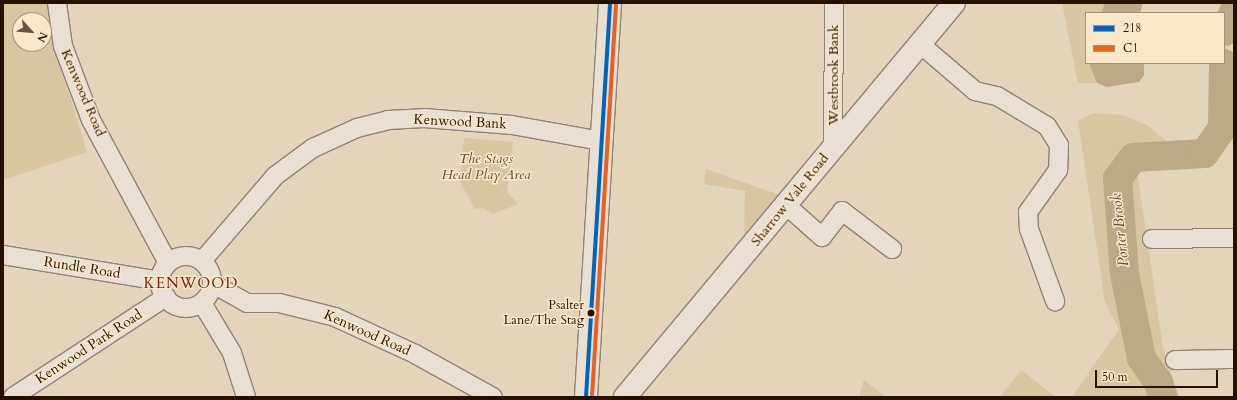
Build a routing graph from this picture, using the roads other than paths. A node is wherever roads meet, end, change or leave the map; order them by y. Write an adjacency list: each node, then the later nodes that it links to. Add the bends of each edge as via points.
1 (57, 3): 14 (street, Kenwood Road, via 63,46 91,120)
2 (610, 3): 6 (street)
3 (834, 3): 7 (street, Westbrook Bank)
4 (954, 3): 5 (street, Sharrow Vale Road)
5 (919, 43): 7 (street, Sharrow Vale Road); 17 (street, via 975,91 997,96 1047,126 1059,146 1058,170 1028,212 1029,229)
6 (601, 141): 13 (street, Kenwood Bank, via 512,125 424,118 357,128 313,148 275,176); 24 (street)
7 (833, 147): 8 (street, Sharrow Vale Road)
8 (787, 206): 11 (street, via 822,237 842,211); 25 (street, Sharrow Vale Road)
9 (1234, 238): 10 (street)
10 (1152, 239)
11 (892, 249)
12 (3, 255): 16 (street, Rundle Road)
13 (202, 260): 14 (street, via 184,255); 15 (street, via 211,271)
14 (168, 263): 16 (street)
15 (212, 284): 18 (street); 23 (street, Kenwood Road, via 247,303 279,303 335,317 415,354)
16 (163, 289): 18 (street, via 179,306); 21 (street, Kenwood Park Road)
17 (1055, 300)
18 (202, 303): 22 (street, via 232,353)
19 (1234, 359): 20 (street)
20 (1175, 360)
21 (13, 397)
22 (246, 397)
23 (493, 397)
24 (586, 397)
25 (625, 397)

